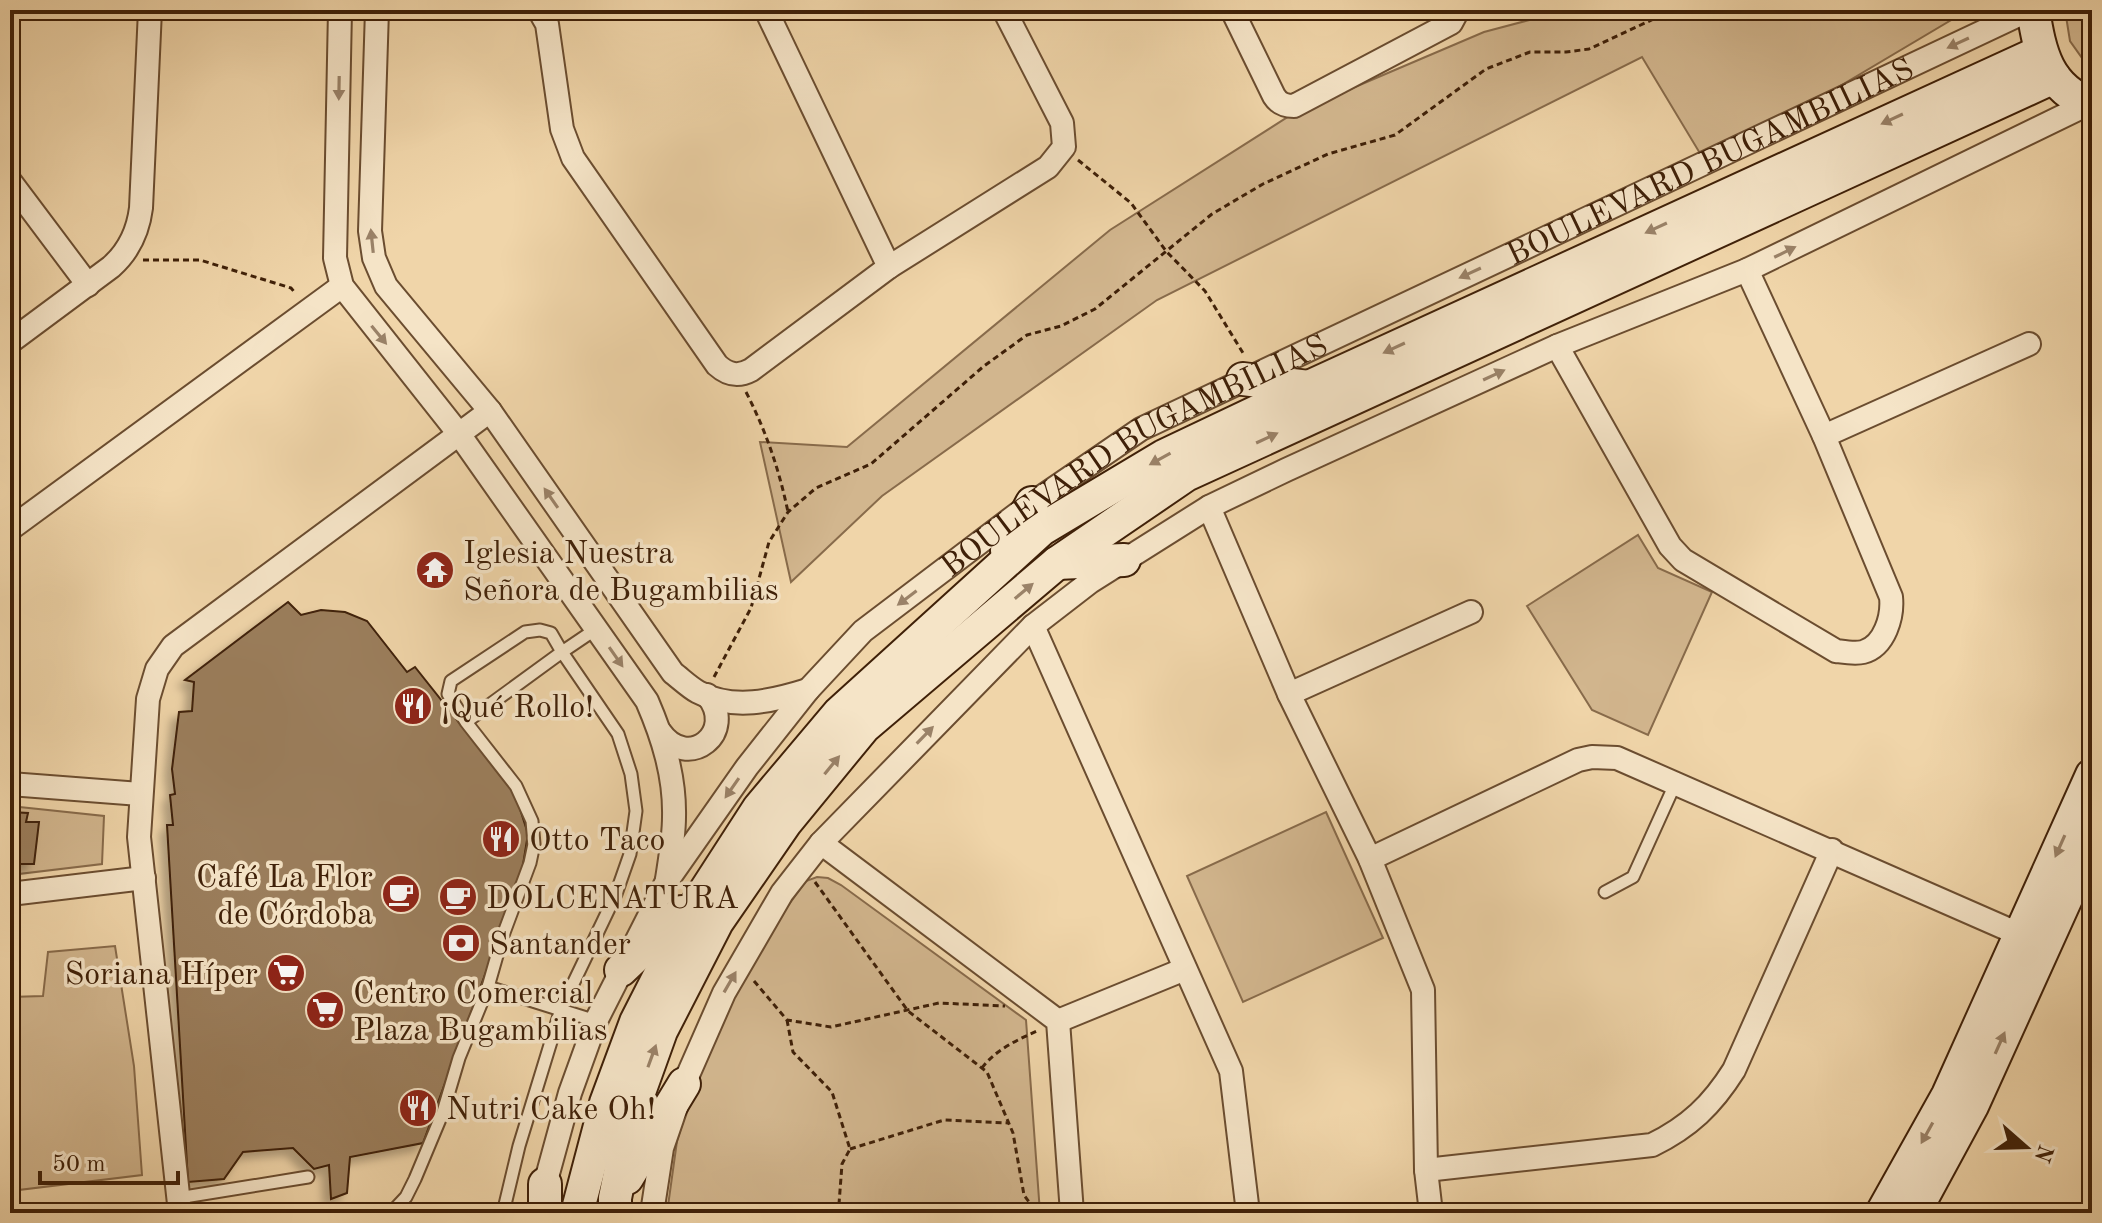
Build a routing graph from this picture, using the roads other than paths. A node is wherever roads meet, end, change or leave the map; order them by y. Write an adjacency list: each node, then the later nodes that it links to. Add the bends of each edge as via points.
1 (150, 10): 15 (street, via 136,233 125,253)
2 (340, 10): 16 (street, one-way to 16, via 335,258)
3 (377, 10): 22 (street, one-way to 3, via 386,286 374,258 370,231)
4 (539, 10): 13 (street, via 547,24 562,129 573,158 723,370 738,375 751,370)
5 (766, 10): 13 (street)
6 (1004, 10): 13 (street, via 1062,123 1064,147 1048,167)
7 (1232, 10): 8 (street, via 1274,96 1288,106 1451,23)
8 (1458, 10)
9 (2031, 10): 10 (street); 20 (street, BOULEVARD BUGAMBILIAS, one-way to 20)
10 (2047, 64): 11 (street, via 2070,96); 21 (street, BOULEVARD BUGAMBILIAS, one-way to 21); 29 (street, BOULEVARD BUGAMBILIAS, one-way to 10, via 1186,475)
11 (2090, 105): 14 (street, one-way to 11)
12 (10, 181): 15 (street)
13 (889, 267)
14 (1747, 270): 19 (street); 24 (street)
15 (88, 285): 17 (street)
16 (342, 286): 23 (street, one-way to 23); 27 (street)
17 (10, 342)
18 (2029, 344): 24 (street)
19 (1557, 346): 24 (street, via 1659,530 1683,560 1836,651 1863,652 1883,634 1891,597); 26 (street, one-way to 19)
20 (1249, 376): 21 (street); 25 (street, BOULEVARD BUGAMBILIAS, via 1141,429)
21 (1309, 387): 30 (street, BOULEVARD BUGAMBILIAS, one-way to 30, via 1164,456 1042,529)
22 (490, 411): 23 (street); 37 (street, one-way to 22, via 673,673)
23 (459, 434): 33 (street); 43 (street, via 173,646 157,669 148,699)
24 (1824, 436)
25 (1032, 503): 30 (street); 35 (street, BOULEVARD BUGAMBILIAS, one-way to 35, via 863,631)
26 (1209, 507): 28 (street); 36 (street)
27 (10, 529)
28 (1124, 560): 29 (street); 32 (street)
29 (1057, 563): 66 (street, BOULEVARD BUGAMBILIAS, one-way to 29, via 633,1109 661,1031 717,922 786,822 864,727)
30 (998, 569): 50 (street, BOULEVARD BUGAMBILIAS, via 839,713 759,808)
31 (1471, 612): 36 (street)
32 (1033, 626): 45 (street, one-way to 32); 54 (street)
33 (596, 629): 34 (lane); 39 (street, one-way to 39, via 647,701)
34 (562, 652): 38 (lane); 38 (lane, via 551,633 532,630 451,681 448,694); 57 (lane, via 618,734 636,811 630,854 616,894)
35 (808, 690): 37 (street, via 768,703); 49 (street, BOULEVARD BUGAMBILIAS, one-way to 49)
36 (1289, 694): 47 (street)
37 (707, 695): 39 (street, via 718,719 707,742 681,748)
38 (466, 722): 56 (lane, via 516,786 534,835 530,863)
39 (660, 732): 49 (street, via 675,817)
40 (2092, 775): 53 (street, one-way to 53)
41 (1676, 781): 46 (street); 47 (street, via 1629,761 1578,760); 51 (lane, via 1633,877)
42 (10, 784): 43 (street)
43 (140, 794): 48 (street)
44 (2092, 841): 61 (street, one-way to 44)
45 (821, 843): 59 (street); 60 (street, one-way to 45, via 724,993 782,893)
46 (1832, 850): 53 (street); 62 (street, via 1734,1070 1700,1116 1652,1145)
47 (1370, 859): 62 (street, via 1423,990)
48 (144, 878): 52 (street); 65 (street)
49 (667, 881): 55 (street, BOULEVARD BUGAMBILIAS)
50 (708, 888): 55 (street); 69 (street, BOULEVARD BUGAMBILIAS, via 636,1022 606,1103)
51 (1605, 892)
52 (10, 894)
53 (2021, 935): 61 (street)
54 (1185, 969): 59 (street); 72 (street, via 1231,1071)
55 (621, 970): 58 (street, BOULEVARD BUGAMBILIAS)
56 (488, 987): 57 (lane); 67 (lane, via 428,1149 406,1197)
57 (561, 1009): 58 (lane); 68 (lane)
58 (596, 1021): 64 (street, BOULEVARD BUGAMBILIAS, via 570,1093)
59 (1058, 1021): 71 (street)
60 (684, 1084): 66 (street); 70 (street, via 662,1148)
61 (1960, 1100): 74 (street, one-way to 74); 75 (street)
62 (1426, 1170): 73 (street)
63 (308, 1177): 65 (lane)
64 (543, 1203)
65 (179, 1205)
66 (615, 1205)
67 (391, 1213)
68 (503, 1213)
69 (577, 1213)
70 (652, 1213)
71 (1072, 1213)
72 (1248, 1213)
73 (1431, 1213)
74 (1882, 1213)
75 (1914, 1213)

